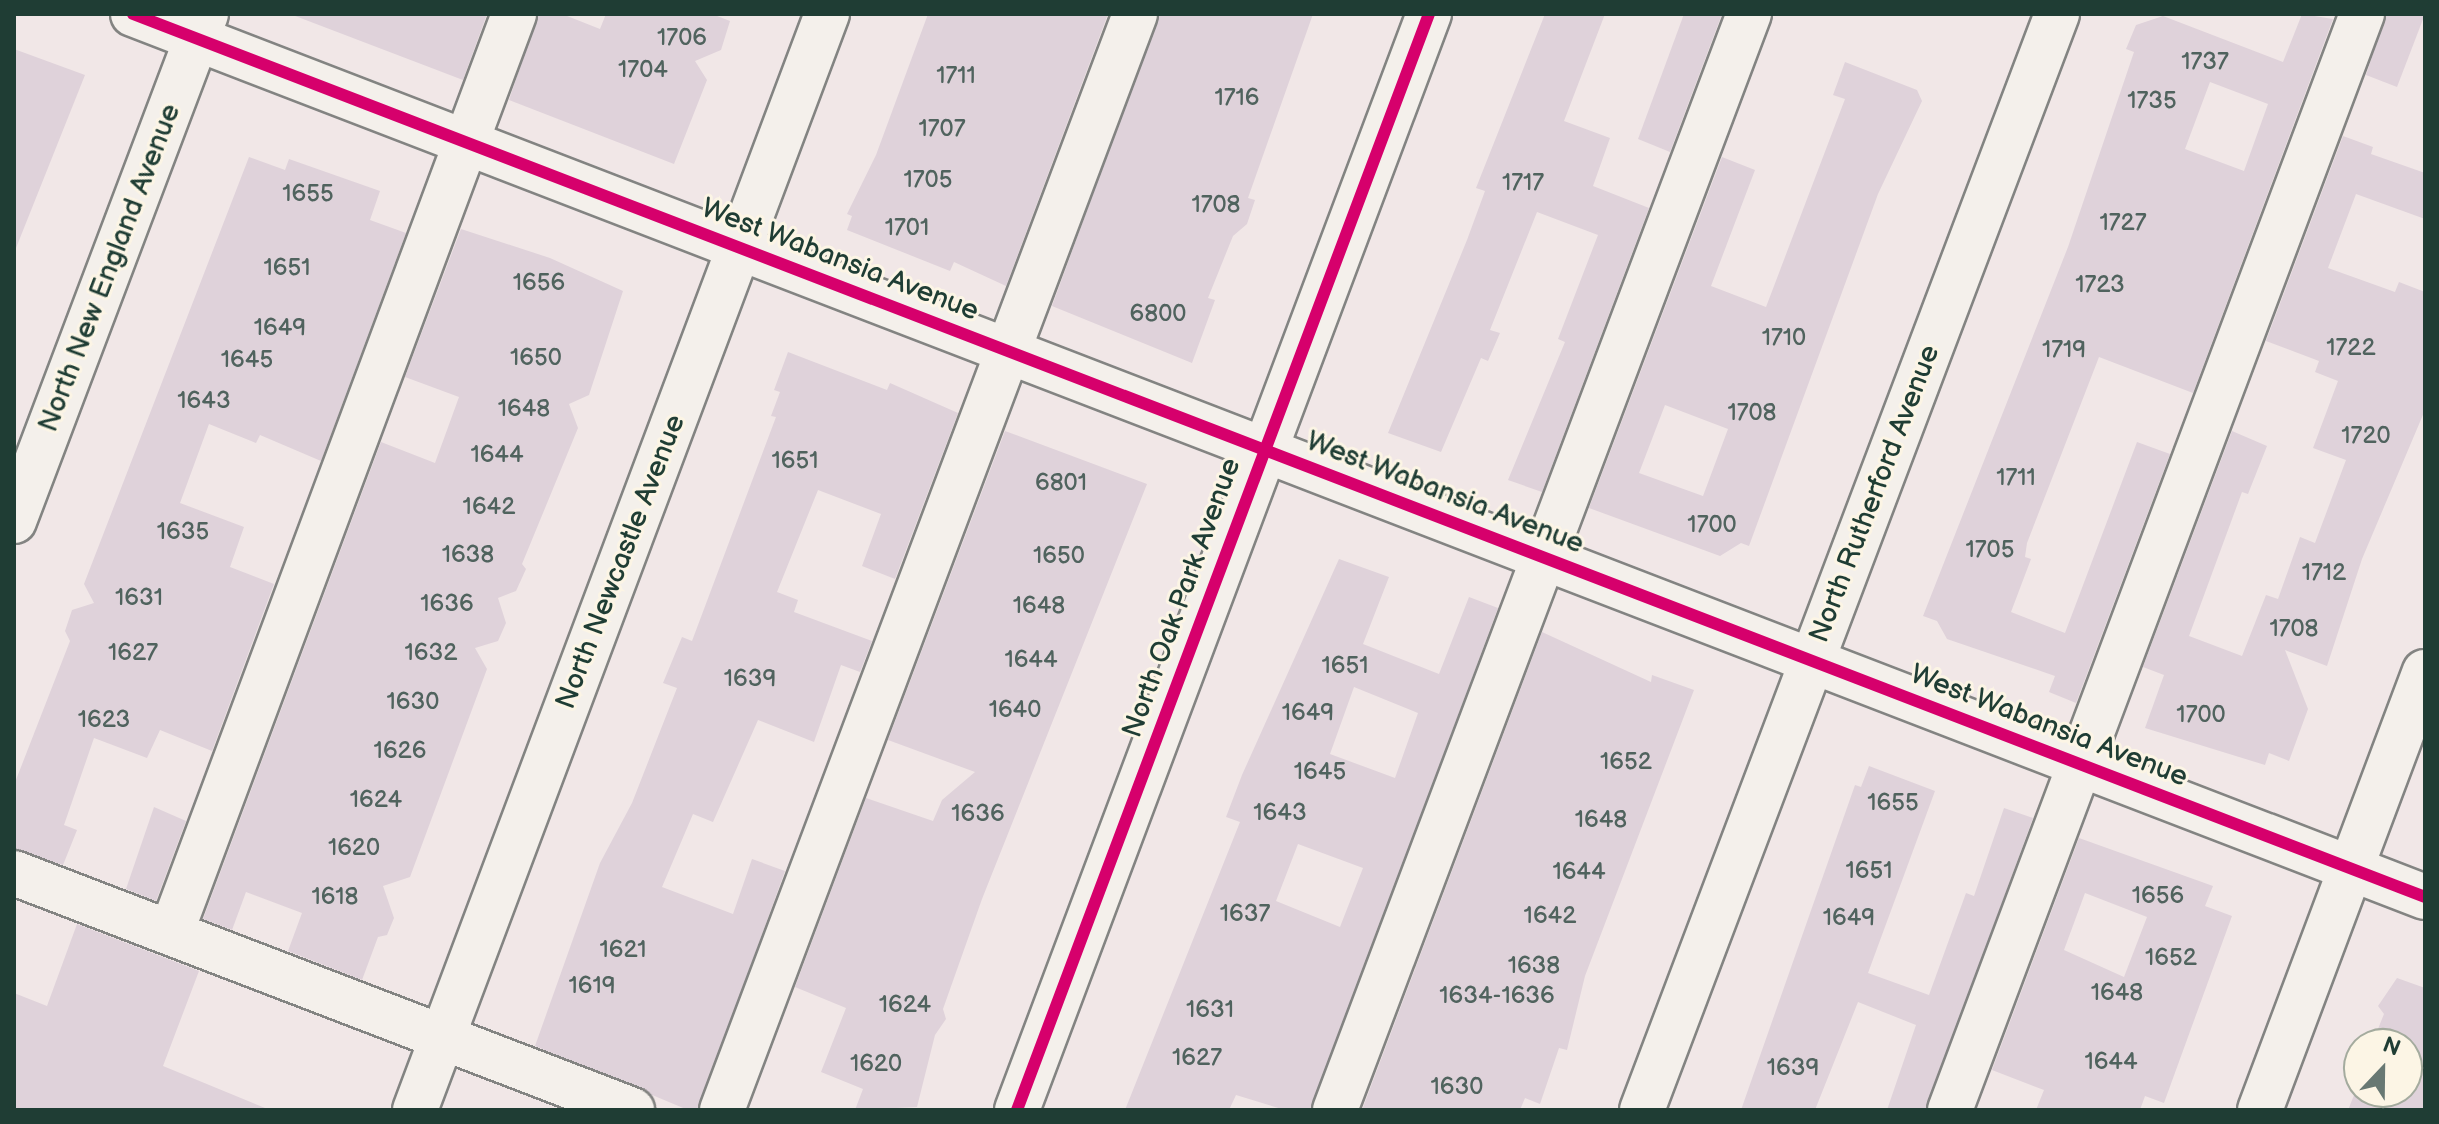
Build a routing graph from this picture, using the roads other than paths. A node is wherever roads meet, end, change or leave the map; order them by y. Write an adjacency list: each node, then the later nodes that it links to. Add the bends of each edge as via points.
1 (133, 14): 9 (street, West Wabansia Avenue)
2 (514, 14): 10 (street)
3 (827, 14): 11 (street, North Newcastle Avenue)
4 (1135, 14): 12 (street)
5 (1429, 14): 13 (street, North Oak Park Avenue)
6 (1749, 14): 15 (street)
7 (2057, 14): 16 (street, North Rutherford Avenue)
8 (2362, 14): 18 (street)
9 (201, 26): 10 (street, West Wabansia Avenue); 14 (street, North New England Avenue)
10 (466, 142): 11 (street, West Wabansia Avenue); 22 (street)
11 (739, 247): 12 (street, West Wabansia Avenue); 23 (street, North Newcastle Avenue)
12 (1007, 351): 13 (street, West Wabansia Avenue); 26 (street)
13 (1263, 448): 15 (street, West Wabansia Avenue); 27 (street, North Oak Park Avenue)
14 (14, 521)
15 (1543, 557): 16 (street, West Wabansia Avenue); 28 (street)
16 (1812, 660): 18 (street, West Wabansia Avenue); 29 (street, North Rutherford Avenue)
17 (2425, 672): 19 (street)
18 (2080, 764): 19 (street, West Wabansia Avenue); 30 (street)
19 (2350, 868): 21 (street, West Wabansia Avenue); 31 (street)
20 (14, 873): 22 (street)
21 (2425, 897)
22 (171, 933): 23 (street)
23 (442, 1037): 24 (street, North Newcastle Avenue); 25 (street)
24 (415, 1110)
25 (632, 1110)
26 (722, 1110)
27 (1017, 1110)
28 (1335, 1110)
29 (1642, 1110)
30 (1950, 1110)
31 (2260, 1110)

